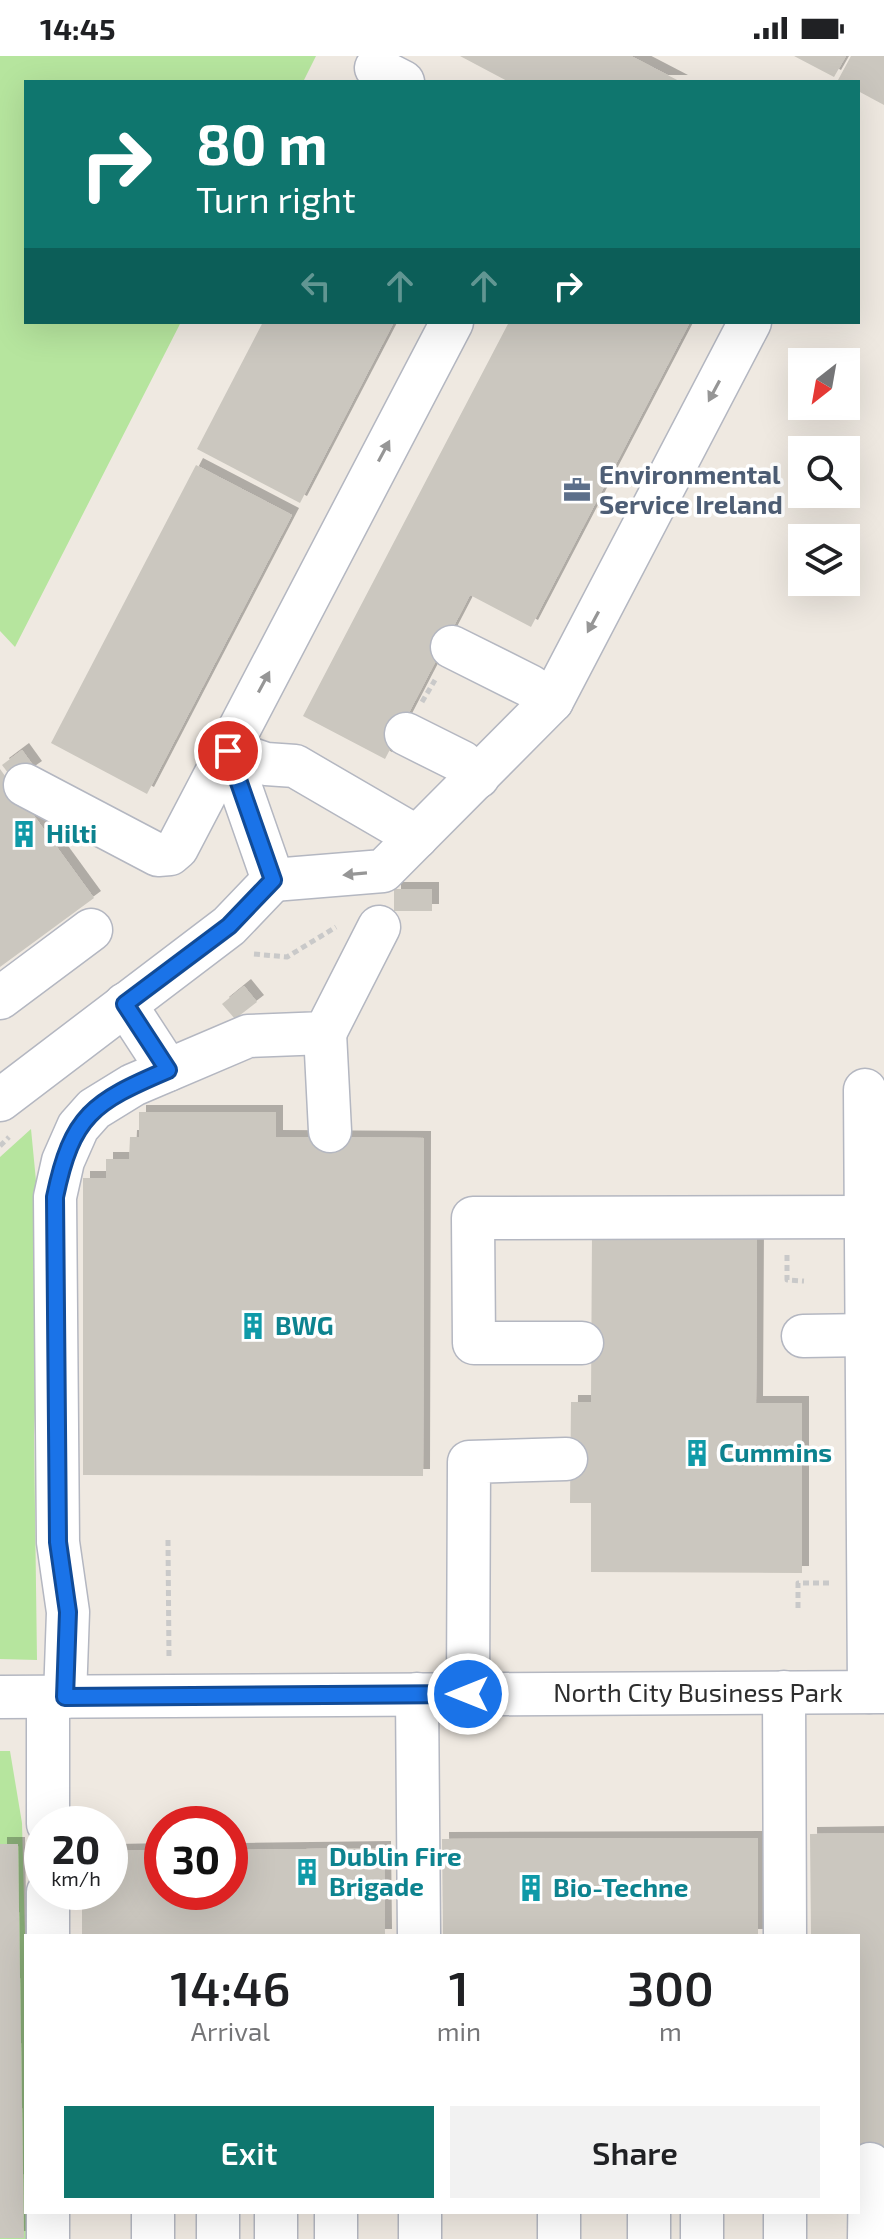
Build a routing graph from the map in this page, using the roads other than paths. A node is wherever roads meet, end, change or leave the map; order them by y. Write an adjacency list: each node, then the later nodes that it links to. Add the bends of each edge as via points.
1 (451, 324): 6 (street, one-way to 1)
2 (749, 324): 4 (street, one-way to 4)
3 (452, 647): 4 (street)
4 (552, 701): 7 (street)
5 (406, 734): 7 (street, via 462,762)
6 (228, 751): 8 (street, via 170,854 158,855); 9 (street, via 266,764 295,766); 10 (street)
7 (478, 777): 9 (street)
8 (25, 785)
9 (417, 837): 10 (street, one-way to 10, via 383,871)
10 (273, 880): 14 (street, via 229,926)
11 (379, 927): 15 (street)
12 (91, 930): 13 (street)
13 (0, 998)
14 (125, 1004): 16 (street); 18 (street)
15 (325, 1033): 16 (street, via 248,1036); 19 (street)
16 (168, 1070): 31 (street, via 94,1109 78,1127 55,1197 58,1542 68,1612)
17 (865, 1090): 20 (street, North City Business Park)
18 (0, 1100)
19 (330, 1131)
20 (867, 1217): 21 (street, North City Business Park); 23 (street, via 473,1218 474,1343)
21 (868, 1335): 22 (street); 24 (street, North City Business Park)
22 (803, 1336)
23 (582, 1343)
24 (876, 1389): 27 (street, North City Business Park, via 869,1583)
25 (566, 1459): 29 (street, via 469,1462)
26 (784, 1692): 27 (street, North City Business Park); 29 (street, North City Business Park); 36 (street)
27 (876, 1692)
28 (417, 1694): 29 (street, North City Business Park); 31 (street, North City Business Park); 35 (street)
29 (468, 1694)
30 (0, 1697): 31 (street, North City Business Park)
31 (56, 1697): 32 (street)
32 (49, 1806)
33 (48, 1910): 34 (street)
34 (48, 1934)
35 (419, 1934)
36 (785, 1934)
37 (870, 2164): 58 (street)
38 (48, 2214): 48 (street)
39 (153, 2214): 49 (street)
40 (218, 2214): 50 (street)
41 (276, 2214): 51 (street)
42 (336, 2214): 52 (street)
43 (420, 2214): 53 (street)
44 (559, 2214): 54 (street)
45 (649, 2214): 55 (street)
46 (702, 2214): 56 (street)
47 (785, 2214): 57 (street)
48 (48, 2239)
49 (153, 2239)
50 (218, 2239)
51 (276, 2239)
52 (336, 2239)
53 (420, 2239)
54 (559, 2239)
55 (649, 2239)
56 (702, 2239)
57 (785, 2239)
58 (869, 2239)

